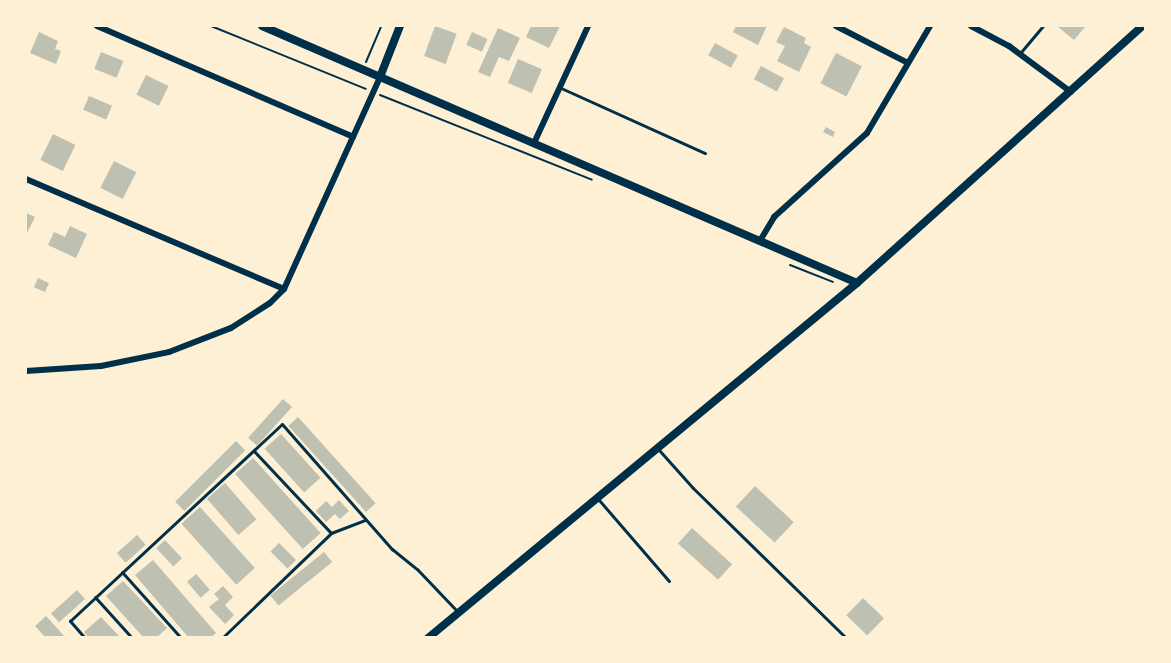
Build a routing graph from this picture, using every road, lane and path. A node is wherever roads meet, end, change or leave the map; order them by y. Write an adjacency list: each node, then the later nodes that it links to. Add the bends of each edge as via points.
1 (97, 26): 20 (street)
2 (211, 26): 16 (path)
3 (262, 26): 14 (street)
4 (381, 26): 14 (path)
5 (400, 26): 15 (street)
6 (588, 26): 17 (street)
7 (836, 26): 13 (street)
8 (930, 26): 13 (street)
9 (971, 26): 12 (street)
10 (1043, 26): 12 (lane)
11 (1142, 26): 19 (street)
12 (1019, 54): 19 (street)
13 (906, 62): 25 (street, via 867,133 774,217)
14 (363, 69): 15 (street); 16 (path)
15 (380, 77): 18 (street); 21 (street)
16 (356, 85): 18 (path)
17 (560, 87): 21 (street); 22 (lane)
18 (373, 92): 20 (street); 24 (path)
19 (1071, 92): 28 (street)
20 (353, 137): 29 (street)
21 (534, 142): 25 (street)
22 (705, 153)
23 (26, 179): 29 (street)
24 (597, 182)
25 (761, 239): 27 (street)
26 (788, 264): 27 (path, via 831,285)
27 (842, 274): 28 (street)
28 (857, 284): 31 (street)
29 (284, 289): 30 (street, via 231,328 169,352 101,366)
30 (26, 372)
31 (659, 450): 33 (street); 45 (lane)
32 (254, 451): 34 (lane, via 282,424); 35 (lane); 36 (lane)
33 (599, 500): 37 (lane); 39 (street)
34 (365, 520): 35 (lane); 39 (lane)
35 (331, 533): 43 (lane)
36 (122, 572): 38 (lane); 42 (lane)
37 (669, 581)
38 (95, 597): 40 (lane, via 70,621); 41 (lane)
39 (458, 612): 44 (street)
40 (85, 638)
41 (132, 638)
42 (181, 638)
43 (222, 638)
44 (428, 638)
45 (846, 638)

